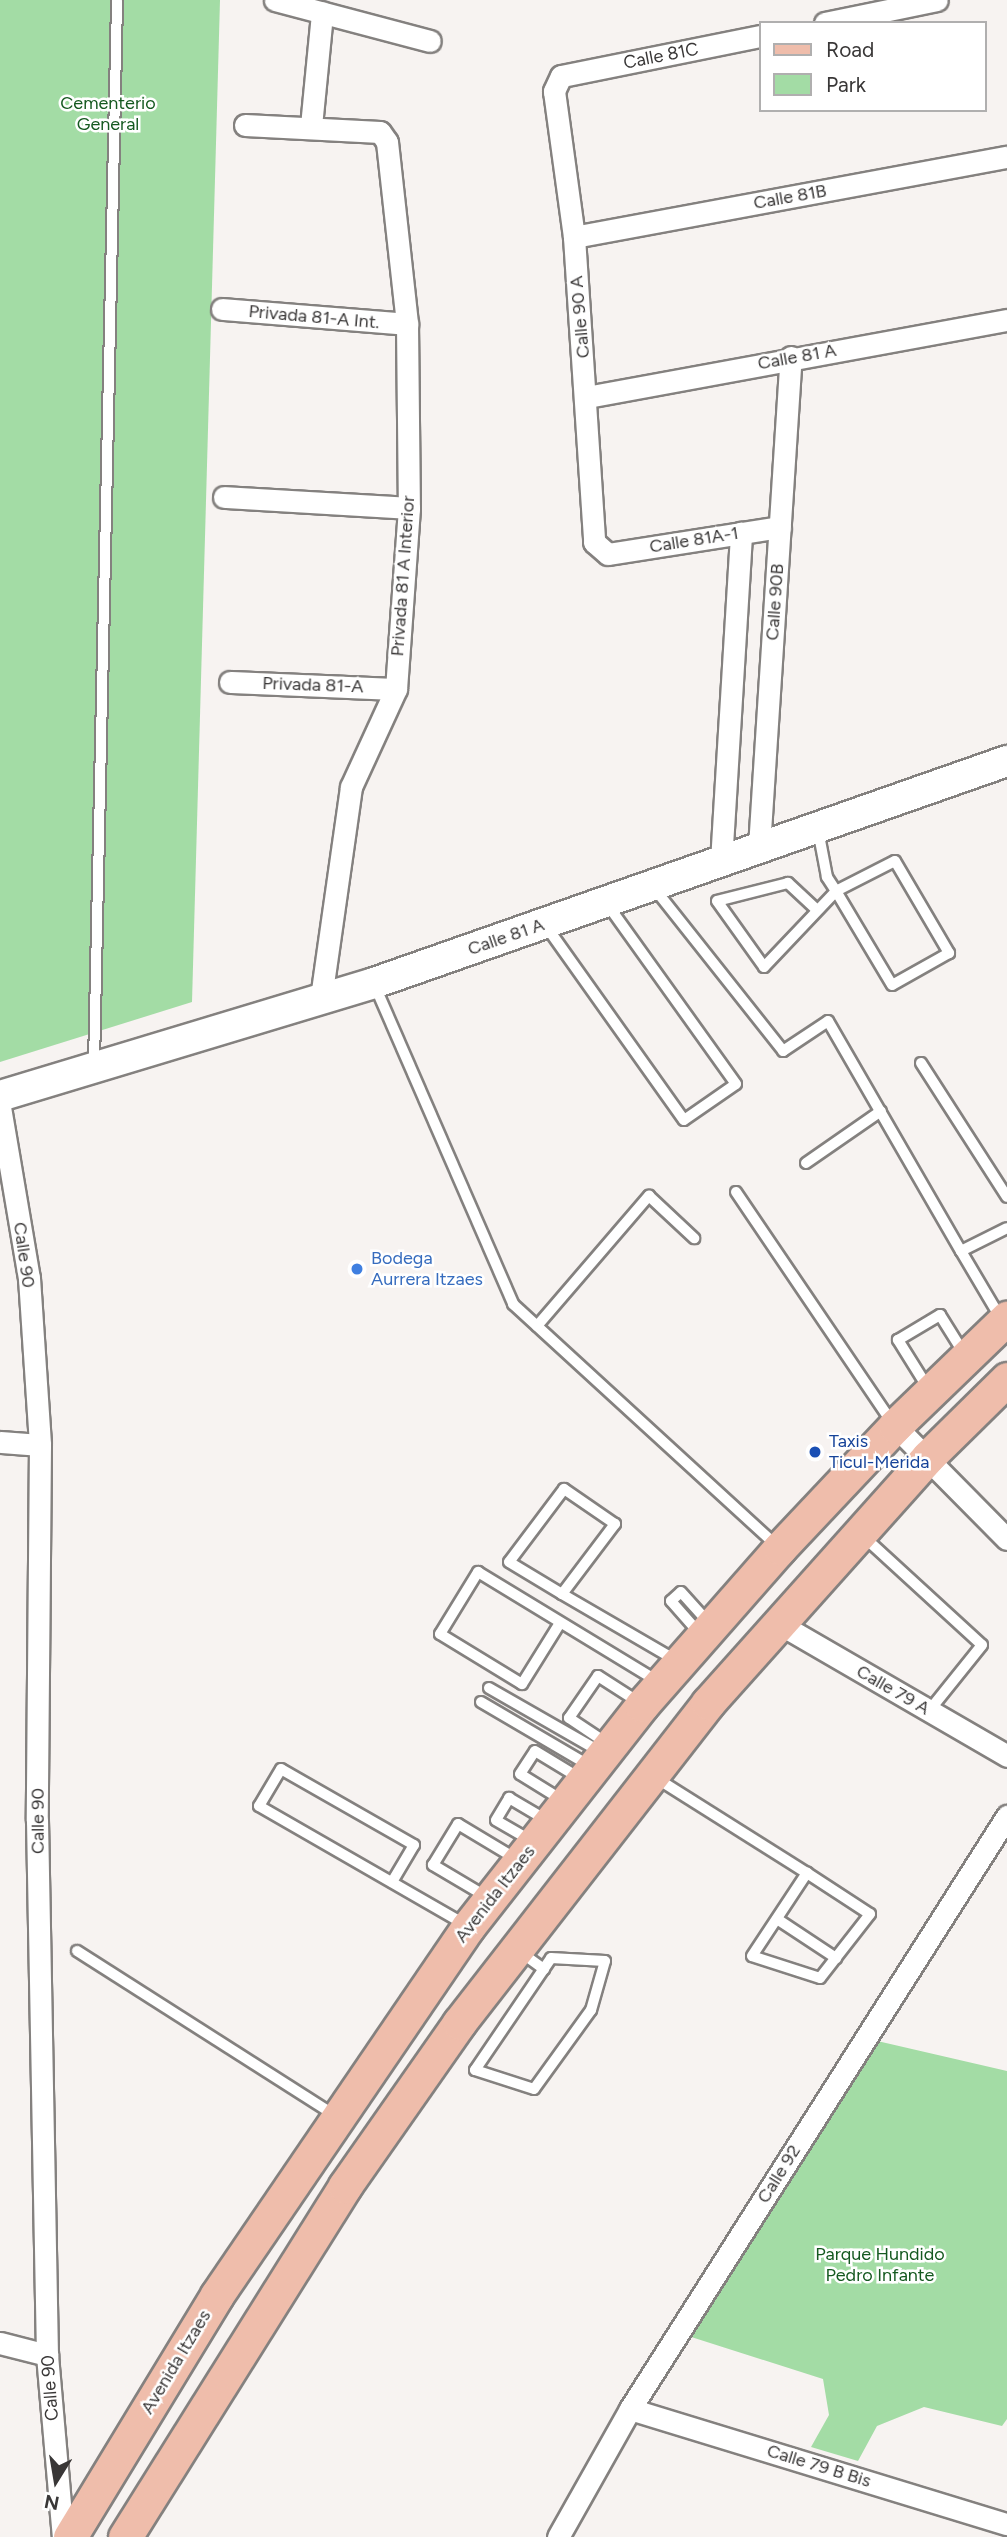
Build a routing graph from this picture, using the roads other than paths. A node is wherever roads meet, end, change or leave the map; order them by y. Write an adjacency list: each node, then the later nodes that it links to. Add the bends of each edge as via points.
1 (117, 0): 37 (lane)
2 (275, 0): 4 (street)
3 (937, 0): 5 (street)
4 (322, 13): 7 (street); 10 (street)
5 (835, 21)
6 (758, 36): 8 (street, Calle 81C)
7 (430, 41)
8 (561, 76): 12 (street, Calle 90 A, via 554,91)
9 (245, 125): 10 (street)
10 (311, 126): 15 (street, Privada 81 A Interior, via 366,128 380,132 387,142)
11 (1007, 156): 12 (street, Calle 81B)
12 (573, 237): 17 (street, Calle 90 A)
13 (222, 309): 15 (street, Privada 81-A Int.)
14 (1007, 320): 16 (street, Calle 81 A)
15 (407, 324): 19 (street, Privada 81 A Interior)
16 (791, 357): 17 (street, Calle 81 A); 20 (street, Calle 90B)
17 (587, 397): 22 (street, Calle 90 A, via 594,542)
18 (224, 497): 19 (street)
19 (409, 508): 24 (street, Privada 81 A Interior)
20 (780, 527): 21 (street, Calle 81A-1); 27 (street, Calle 90B)
21 (741, 533): 22 (street, Calle 81A-1); 28 (street)
22 (608, 554)
23 (230, 682): 24 (street, Privada 81-A)
24 (396, 689): 35 (street, Privada 81 A Interior, via 351,787)
25 (1007, 761): 26 (street, Calle 81 A)
26 (818, 827): 27 (street, Calle 81 A); 30 (lane, via 827,877)
27 (759, 847): 28 (street, Calle 81 A)
28 (721, 862): 29 (street, Calle 81 A)
29 (652, 886): 31 (street, Calle 81 A); 40 (lane, via 783,1051 828,1021)
30 (836, 891): 30 (lane, via 892,985 949,953 895,861); 32 (lane)
31 (606, 902): 33 (street, Calle 81 A); 33 (lane, via 736,1084 684,1120)
32 (817, 910): 32 (lane, via 764,967 717,901 788,883)
33 (544, 924): 34 (street, Calle 81 A)
34 (374, 984): 35 (street, Calle 81 A); 50 (lane, via 513,1304)
35 (321, 999): 37 (street, Calle 81 A)
36 (921, 1063): 43 (lane)
37 (94, 1071): 38 (street, Calle 81 A)
38 (0, 1096)
39 (0, 1107): 56 (street, Calle 90, via 29,1278)
40 (881, 1111): 41 (lane); 48 (lane)
41 (806, 1163)
42 (1007, 1172): 43 (lane)
43 (996, 1179): 45 (lane)
44 (736, 1192): 54 (lane)
45 (1007, 1196)
46 (1007, 1228): 48 (lane)
47 (694, 1238): 50 (lane, via 649,1196)
48 (961, 1251): 49 (lane)
49 (1005, 1320): 51 (main road, Avenida Itzaes)
50 (537, 1326): 60 (lane)
51 (966, 1358): 53 (main road, Avenida Itzaes); 53 (lane, via 940,1315 898,1340)
52 (1007, 1379): 57 (main road)
53 (930, 1392): 54 (main road, Avenida Itzaes)
54 (895, 1426): 57 (street); 60 (main road, Avenida Itzaes)
55 (0, 1443): 56 (street)
56 (40, 1445): 86 (street, Calle 90, via 37,1820)
57 (928, 1457): 58 (main road); 59 (street)
58 (859, 1533): 63 (main road); 68 (lane, via 982,1645)
59 (1007, 1539)
60 (780, 1548): 64 (main road, Avenida Itzaes)
61 (562, 1594): 61 (lane, via 509,1562 564,1489 615,1524); 64 (lane)
62 (560, 1623): 62 (lane, via 478,1572 440,1634 522,1684); 64 (lane)
63 (778, 1623): 67 (main road); 68 (street, Calle 79 A)
64 (664, 1680): 67 (main road); 71 (main road, Avenida Itzaes); 71 (lane, via 598,1676 569,1718)
65 (489, 1688): 71 (lane)
66 (481, 1702): 71 (lane)
67 (708, 1703): 70 (main road)
68 (929, 1711): 69 (street, Calle 79 A)
69 (1007, 1756)
70 (651, 1775): 73 (lane); 78 (main road)
71 (570, 1797): 71 (lane, via 535,1751 520,1774); 75 (main road, Avenida Itzaes); 75 (lane, via 458,1824 433,1865)
72 (1007, 1816): 87 (street, Calle 92)
73 (807, 1874): 76 (lane); 80 (lane, via 870,1914)
74 (392, 1882): 74 (lane, via 259,1806 281,1769 414,1846); 77 (lane)
75 (490, 1899): 77 (main road, Avenida Itzaes)
76 (777, 1919): 80 (lane); 80 (lane, via 752,1956 820,1978)
77 (468, 1927): 82 (main road, Avenida Itzaes)
78 (516, 1950): 81 (lane); 83 (main road)
79 (77, 1951): 84 (lane)
80 (836, 1958)
81 (544, 1969): 81 (lane, via 536,1980 475,2070 534,2089 591,2010 605,1961 551,1958)
82 (421, 1995): 83 (main road); 84 (main road, Avenida Itzaes)
83 (460, 2023): 91 (main road, via 345,2186)
84 (336, 2116): 90 (main road, Avenida Itzaes, via 217,2295)
85 (0, 2343): 86 (street)
86 (47, 2356): 89 (street, Calle 90)
87 (630, 2409): 88 (street, Calle 79 B Bis); 92 (street, Calle 92)
88 (1007, 2524)
89 (63, 2537)
90 (70, 2537)
91 (125, 2537)
92 (558, 2537)

